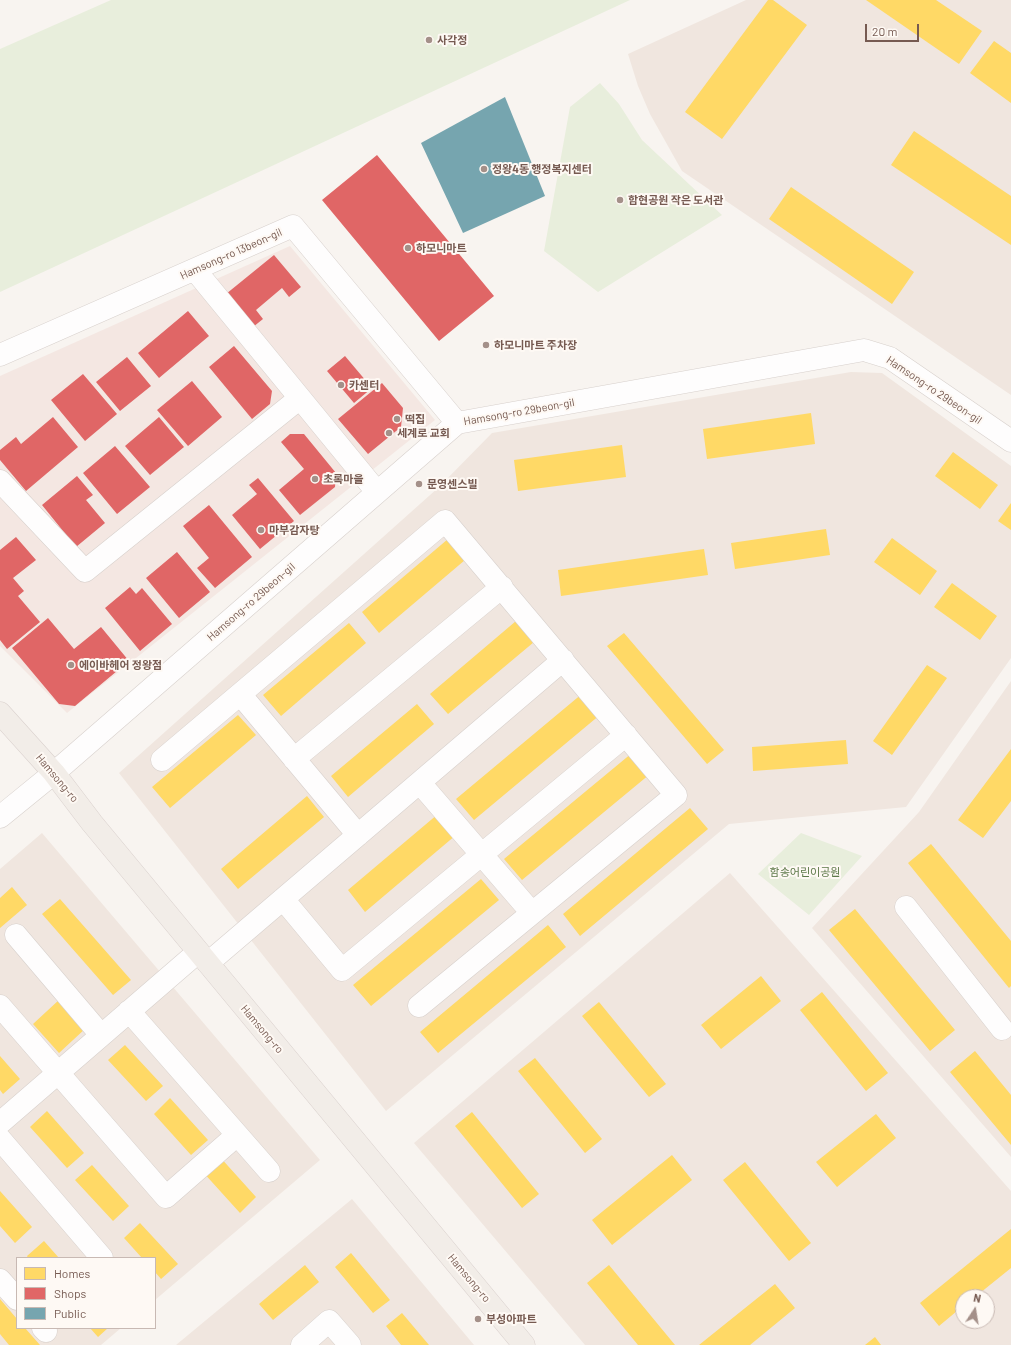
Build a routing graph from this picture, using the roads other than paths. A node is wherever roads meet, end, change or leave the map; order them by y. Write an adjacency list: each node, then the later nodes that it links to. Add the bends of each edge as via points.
1 (195, 270): 2 (street, Hamsong-ro 13beon-gil); 3 (street); 4 (street, Hamsong-ro 13beon-gil, via 293,226)
2 (0, 355)
3 (300, 398): 6 (street, via 85,571); 7 (street)
4 (457, 423): 5 (street, Hamsong-ro 29beon-gil, via 864,350 890,358); 7 (street, Hamsong-ro 29beon-gil)
5 (1011, 441)
6 (0, 481)
7 (377, 492): 15 (street, Hamsong-ro 29beon-gil)
8 (502, 587): 9 (street); 10 (street, via 446,521); 13 (street)
9 (564, 660): 12 (street); 16 (street)
10 (240, 694): 13 (street); 14 (street)
11 (0, 713): 15 (main road, Hamsong-ro)
12 (626, 735): 19 (street); 22 (street, via 676,795)
13 (294, 759): 18 (street)
14 (162, 760)
15 (54, 773): 17 (street, Hamsong-ro 29beon-gil); 24 (main road, Hamsong-ro)
16 (420, 783): 18 (street); 19 (street)
17 (0, 817)
18 (358, 834): 20 (street)
19 (482, 855): 20 (street, via 342,970); 22 (street)
20 (282, 899): 24 (street)
21 (906, 907): 28 (street)
22 (532, 913): 26 (street)
23 (16, 935): 29 (street)
24 (203, 958): 27 (street); 40 (main road, Hamsong-ro)
25 (0, 1006): 30 (street)
26 (419, 1006)
27 (129, 1011): 29 (street); 32 (street)
28 (1008, 1030)
29 (101, 1035): 30 (street)
30 (58, 1073): 31 (street); 32 (street, via 166,1197)
31 (0, 1123)
32 (238, 1135): 34 (street)
33 (0, 1139): 35 (street)
34 (269, 1171)
35 (101, 1257)
36 (0, 1280): 37 (street)
37 (16, 1298)
38 (302, 1345): 39 (street, via 329,1321)
39 (350, 1345)
40 (524, 1345)

